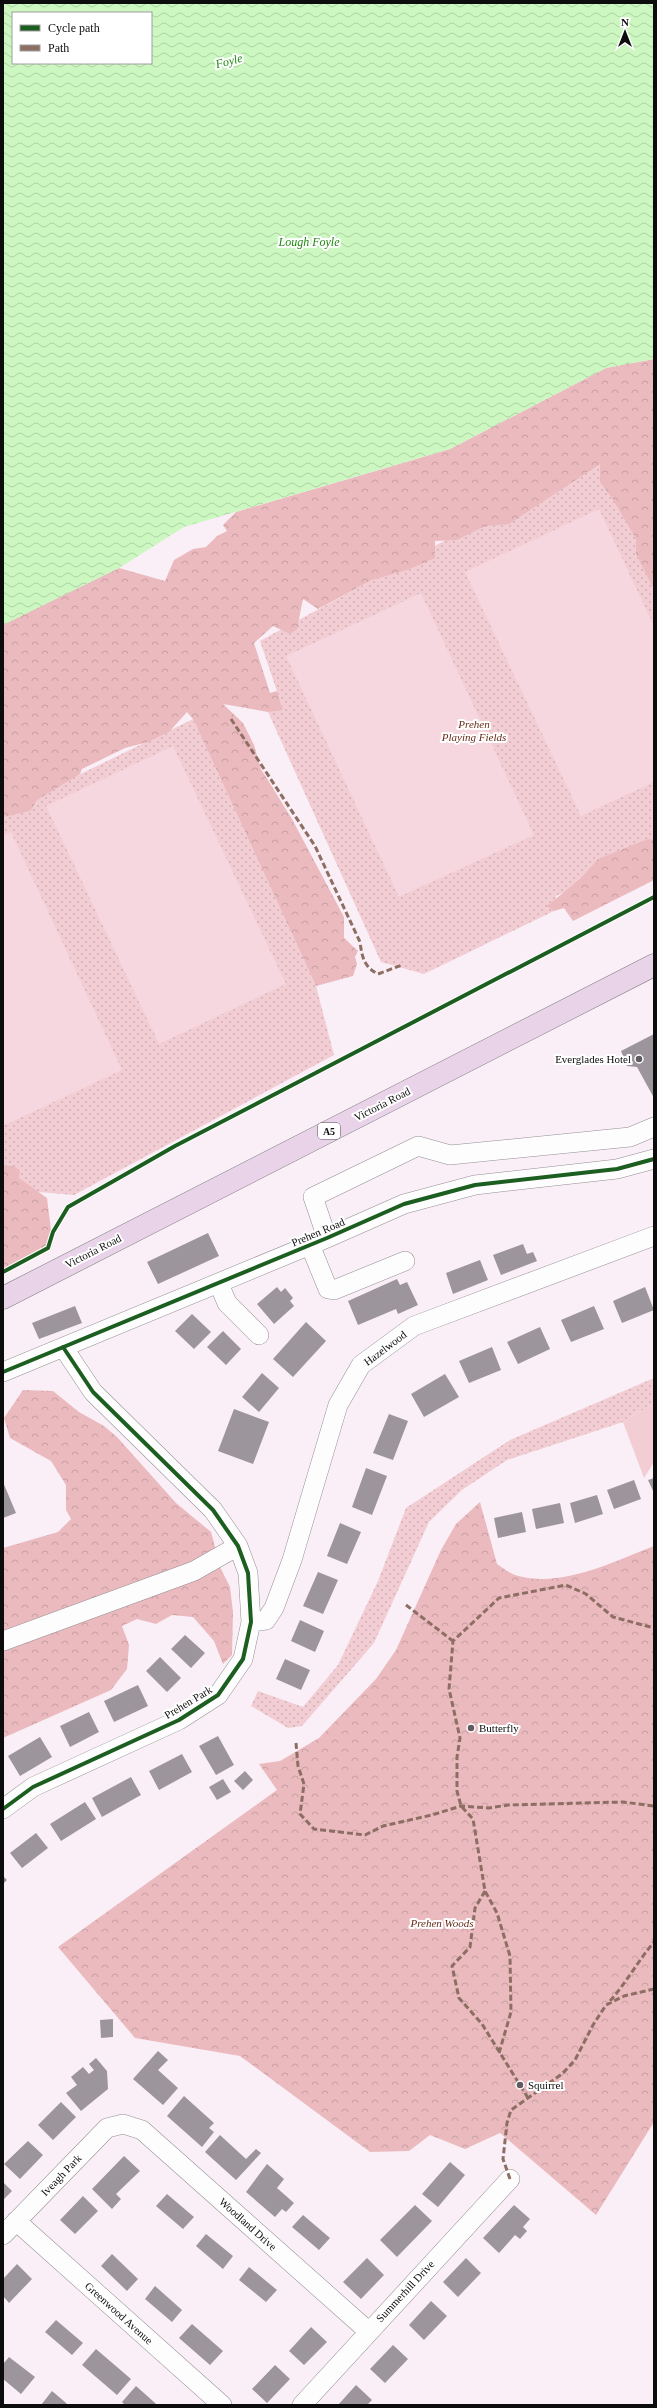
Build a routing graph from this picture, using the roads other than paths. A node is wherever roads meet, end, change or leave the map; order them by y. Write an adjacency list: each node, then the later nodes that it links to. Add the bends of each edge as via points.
1 (654, 965): 8 (highway, Victoria Road / A5)
2 (654, 1127): 5 (street, via 630,1137 450,1154 418,1146 312,1197)
3 (654, 1159): 5 (street, Prehen Road, via 617,1169 474,1185 404,1204)
4 (654, 1236): 13 (street, Hazelwood, via 414,1326 361,1366 338,1405 292,1560 274,1608 266,1620)
5 (319, 1242): 6 (street, via 328,1289 334,1290); 7 (street, Prehen Road)
6 (405, 1261)
7 (219, 1284): 9 (street, via 227,1303); 10 (street, Prehen Road)
8 (3, 1298)
9 (258, 1335)
10 (63, 1347): 11 (street, Prehen Road); 12 (street, Prehen Park, via 93,1392 213,1510)
11 (3, 1372)
12 (238, 1546): 13 (street, Prehen Park, via 248,1573); 14 (street, via 194,1571)
13 (251, 1622): 15 (street, Prehen Park, via 243,1659 218,1695 179,1720 33,1787)
14 (3, 1641)
15 (3, 1809)
16 (123, 2124): 18 (street, Iveagh Park, via 107,2128); 19 (street, Woodland Drive, via 142,2130)
17 (510, 2178): 19 (street, Summerhill Drive)
18 (9, 2228): 20 (street, Greenwood Avenue)
19 (368, 2331): 21 (street, Summerhill Drive)
20 (222, 2405)
21 (302, 2405)

